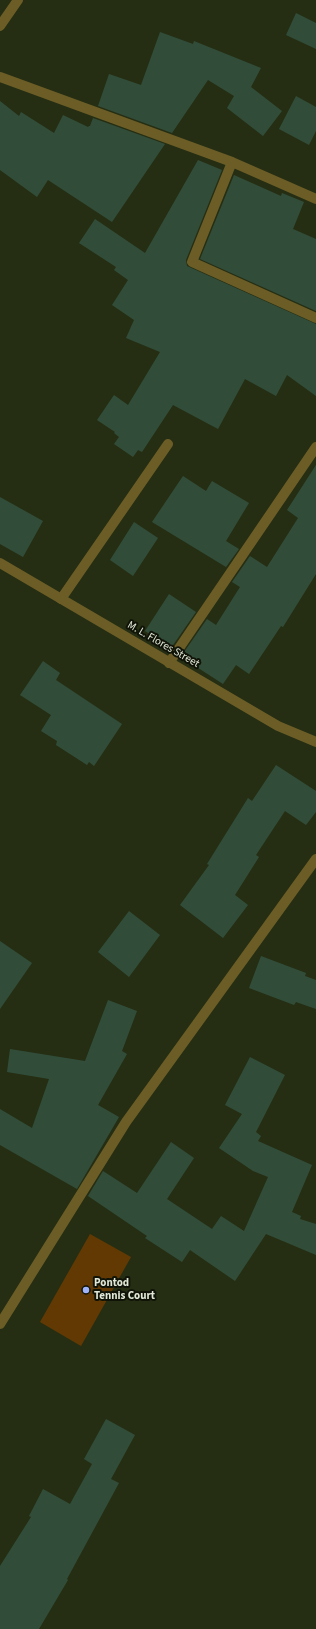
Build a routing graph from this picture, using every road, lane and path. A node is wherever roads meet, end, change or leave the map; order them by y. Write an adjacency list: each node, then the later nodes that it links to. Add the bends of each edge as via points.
1 (18, 0): 2 (street)
2 (0, 26)
3 (0, 77): 4 (street)
4 (232, 162): 5 (street); 6 (street, via 192,262)
5 (316, 199)
6 (316, 318)
7 (168, 444): 10 (street)
8 (316, 447): 11 (street)
9 (0, 562): 10 (street, M. L. Flores Street)
10 (61, 599): 11 (street, M. L. Flores Street)
11 (169, 663): 12 (street, M. L. Flores Street, via 278,726)
12 (316, 742)
13 (316, 859): 14 (street, via 126,1122)
14 (0, 1324)

